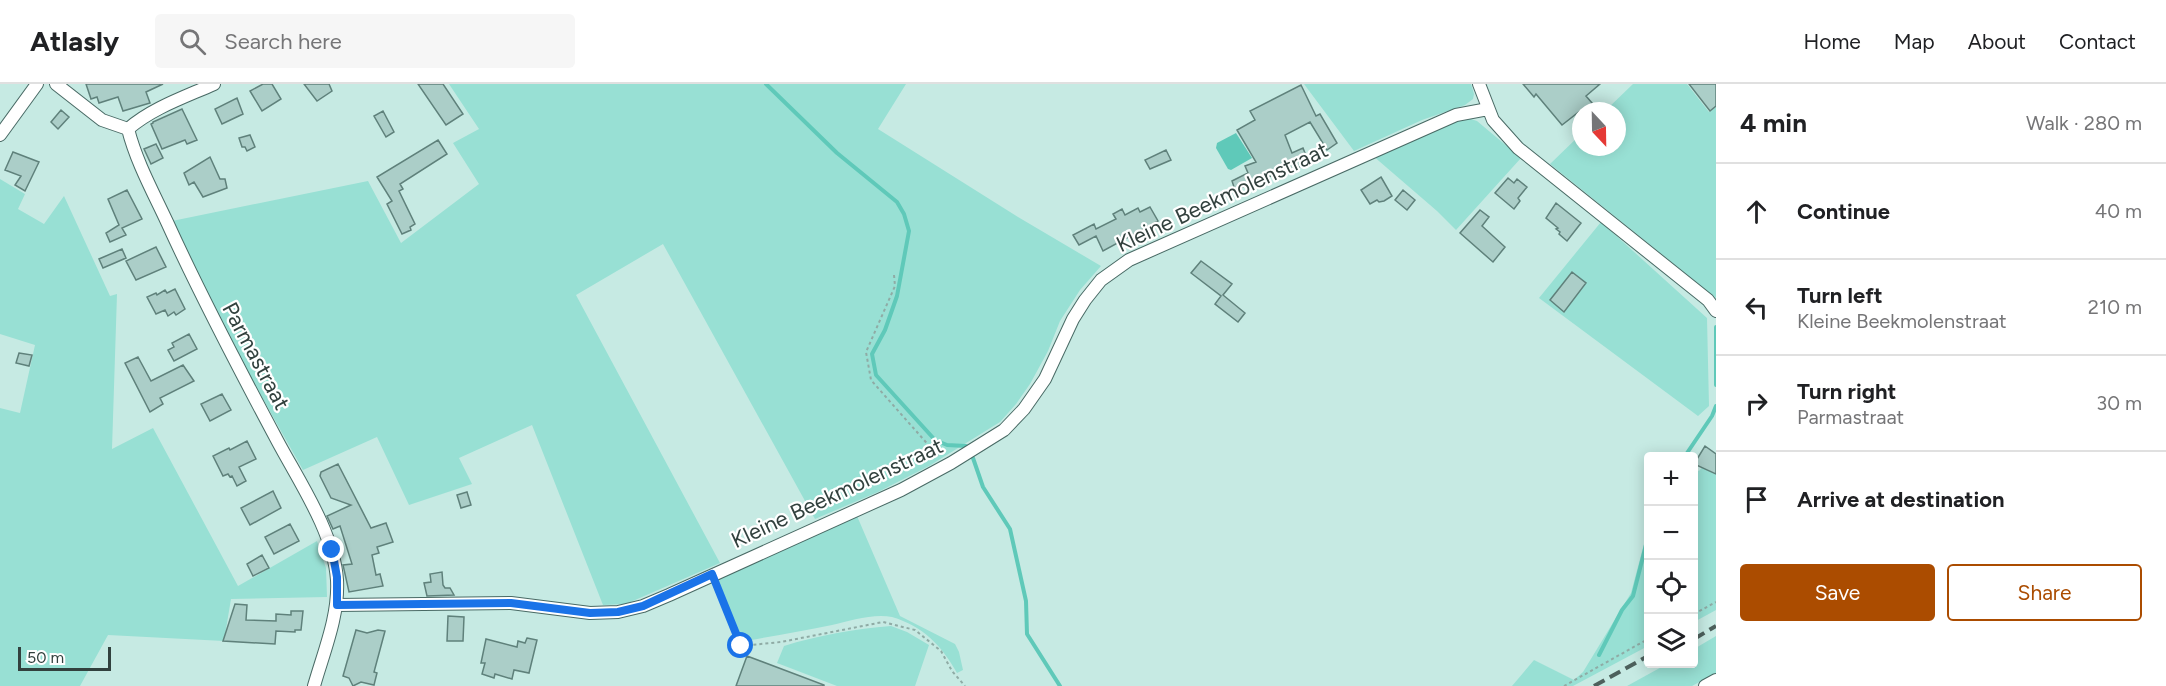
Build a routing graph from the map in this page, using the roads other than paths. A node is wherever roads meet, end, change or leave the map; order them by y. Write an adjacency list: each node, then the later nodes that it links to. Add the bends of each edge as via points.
1 (37, 84): 7 (street)
2 (56, 84): 6 (street, via 102,120)
3 (214, 84): 6 (street, via 155,111)
4 (1479, 84): 5 (street)
5 (1488, 109): 8 (street, via 1518,148 1708,300); 9 (street, Kleine Beekmolenstraat, via 1456,115 1129,260 1101,280 1085,300 1045,379 1004,430 901,490 643,606 590,613 511,603)
6 (128, 129): 9 (street, Parmastraat, via 137,157 200,293 321,524 332,550)
7 (0, 135)
8 (1716, 311)
9 (337, 605): 11 (street, Parmastraat)
10 (1716, 680): 12 (street)
11 (314, 686)
12 (1705, 686)

